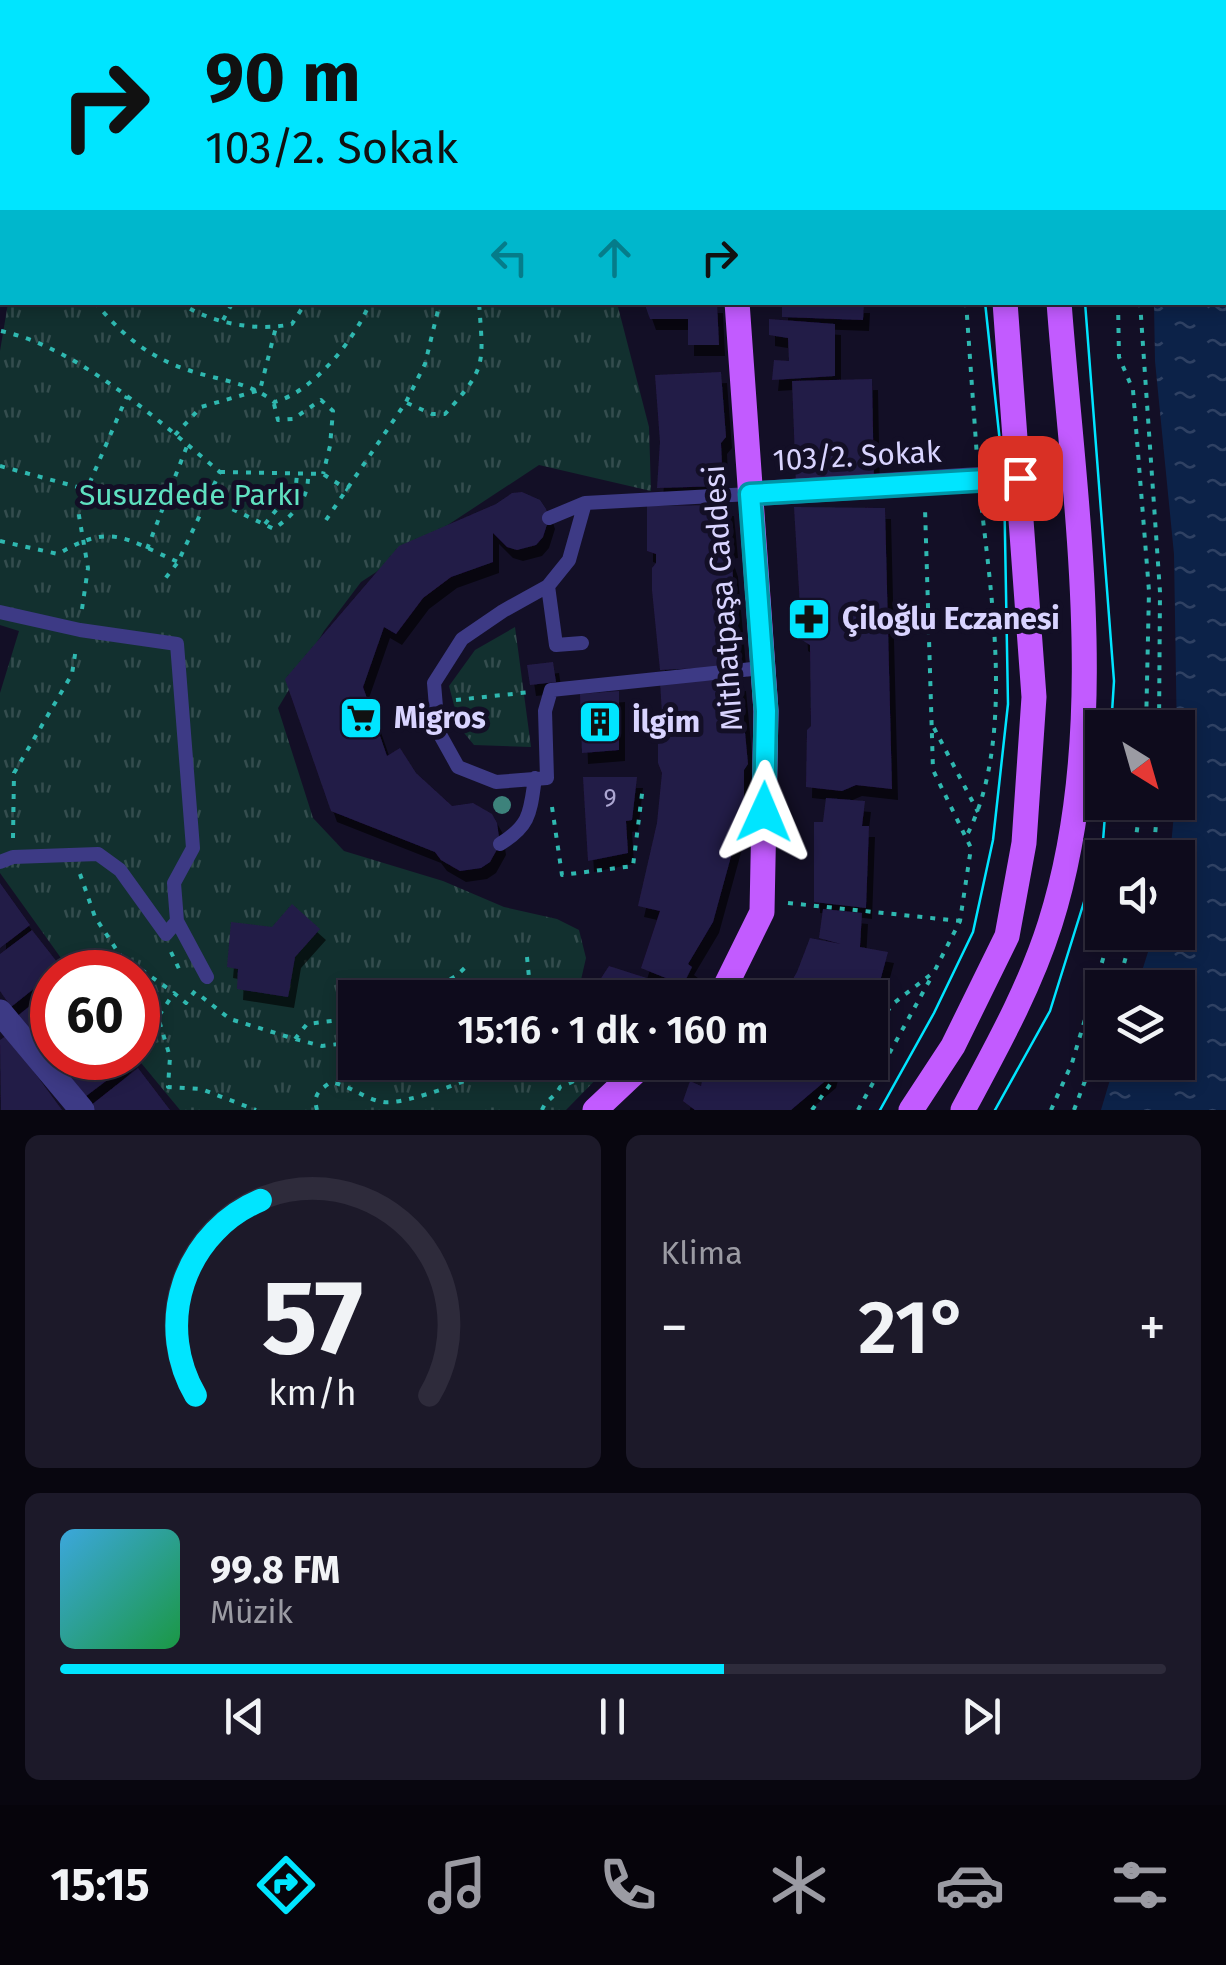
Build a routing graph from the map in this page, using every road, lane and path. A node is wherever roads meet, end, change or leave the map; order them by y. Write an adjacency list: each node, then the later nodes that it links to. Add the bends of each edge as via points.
1 (97, 305): 17 (path, via 145,351)
2 (186, 305): 14 (path)
3 (231, 305): 14 (path)
4 (304, 305): 15 (path, via 292,324)
5 (369, 305): 19 (path, via 318,378)
6 (439, 305): 20 (path, via 425,364)
7 (479, 305): 20 (path, via 483,363 466,391 446,414)
8 (737, 305): 33 (main road, Mithatpaşa Caddesi)
9 (966, 305): 24 (path)
10 (1005, 305): 29 (main road)
11 (1059, 305): 95 (main road, via 1085,640 1082,752 1050,924 1016,1012)
12 (1118, 305): 53 (path, via 1119,357 1133,390 1149,591)
13 (1140, 305): 54 (path, via 1160,592)
14 (223, 320): 15 (path)
15 (276, 328): 17 (path)
16 (1, 331): 18 (path, via 29,337)
17 (260, 390): 19 (path); 21 (path, via 201,408)
18 (128, 396): 21 (path); 31 (path)
19 (274, 402): 28 (path, via 278,420 293,419 321,400 332,411)
20 (406, 402): 32 (path)
21 (175, 434): 22 (path)
22 (188, 445): 25 (path); 41 (path)
23 (0, 466): 31 (path)
24 (974, 467): 29 (street, 103/2. Sokak); 30 (street, 103/2. Sokak); 58 (path, via 992,602 996,699)
25 (220, 472): 26 (path); 34 (path)
26 (296, 474): 27 (path); 38 (path, via 296,486)
27 (308, 474): 28 (path); 38 (path, via 296,511 274,529)
28 (322, 474): 32 (path)
29 (1020, 478): 94 (main road, via 1034,697 1024,843 1007,936 953,1046)
30 (924, 484): 33 (street, 103/2. Sokak); 55 (path)
31 (84, 489): 39 (path, via 78,510)
32 (348, 490): 37 (path)
33 (750, 494): 35 (lane, 103/2. Sokak); 48 (main road, Mithatpaşa Caddesi)
34 (208, 497): 38 (path); 42 (path)
35 (585, 504): 36 (lane, 103/2. Sokak); 45 (lane, via 570,560)
36 (549, 518)
37 (326, 520)
38 (265, 524)
39 (82, 540): 40 (path, via 58,554); 41 (path, via 111,534); 44 (path)
40 (0, 541)
41 (147, 548): 42 (path)
42 (178, 562): 43 (path)
43 (164, 580)
44 (86, 586)
45 (548, 586): 47 (lane, via 556,645); 51 (lane, via 462,638 434,683)
46 (0, 612): 64 (lane, via 177,644 194,848 174,882)
47 (582, 642)
48 (762, 668): 50 (lane); 75 (main road, Mithatpaşa Caddesi, via 762,912)
49 (72, 674): 62 (path, via 14,773)
50 (551, 690): 51 (path); 56 (lane)
51 (435, 703): 52 (path); 56 (lane, via 438,730 458,767 496,782)
52 (396, 708)
53 (1146, 710)
54 (1159, 710)
55 (932, 725): 58 (path); 59 (path, via 933,770)
56 (541, 778): 57 (path, via 562,874 633,866); 60 (lane, via 520,832)
57 (643, 786)
58 (978, 812): 59 (path)
59 (967, 835): 65 (path, via 971,848)
60 (500, 844)
61 (74, 855): 62 (lane); 66 (lane, via 98,854 120,870); 76 (path, via 95,918 120,955)
62 (6, 860)
63 (788, 903): 65 (path)
64 (177, 921): 66 (lane); 72 (lane)
65 (960, 922): 70 (path)
66 (166, 934): 71 (path)
67 (1106, 950): 96 (path)
68 (526, 957): 74 (path)
69 (469, 964): 73 (path)
70 (934, 972): 77 (path); 93 (path)
71 (184, 976)
72 (207, 978)
73 (449, 980)
74 (529, 980)
75 (728, 980)
76 (174, 993): 80 (path, via 186,1003 194,992 230,1019); 88 (path, via 158,1017 170,1057 168,1087 201,1089)
77 (888, 1010)
78 (0, 1012): 87 (street)
79 (338, 1020): 80 (path, via 307,1024)
80 (295, 1039): 81 (path)
81 (338, 1044)
82 (460, 1080): 89 (path, via 398,1104 331,1082 318,1091)
83 (574, 1080): 90 (path)
84 (627, 1080): 91 (main road)
85 (833, 1080): 92 (path)
86 (1085, 1080): 97 (path)
87 (82, 1110)
88 (256, 1110)
89 (317, 1110)
90 (542, 1110)
91 (595, 1110)
92 (812, 1110)
93 (858, 1110)
94 (911, 1110)
95 (962, 1110)
96 (1052, 1110)
97 (1074, 1110)

